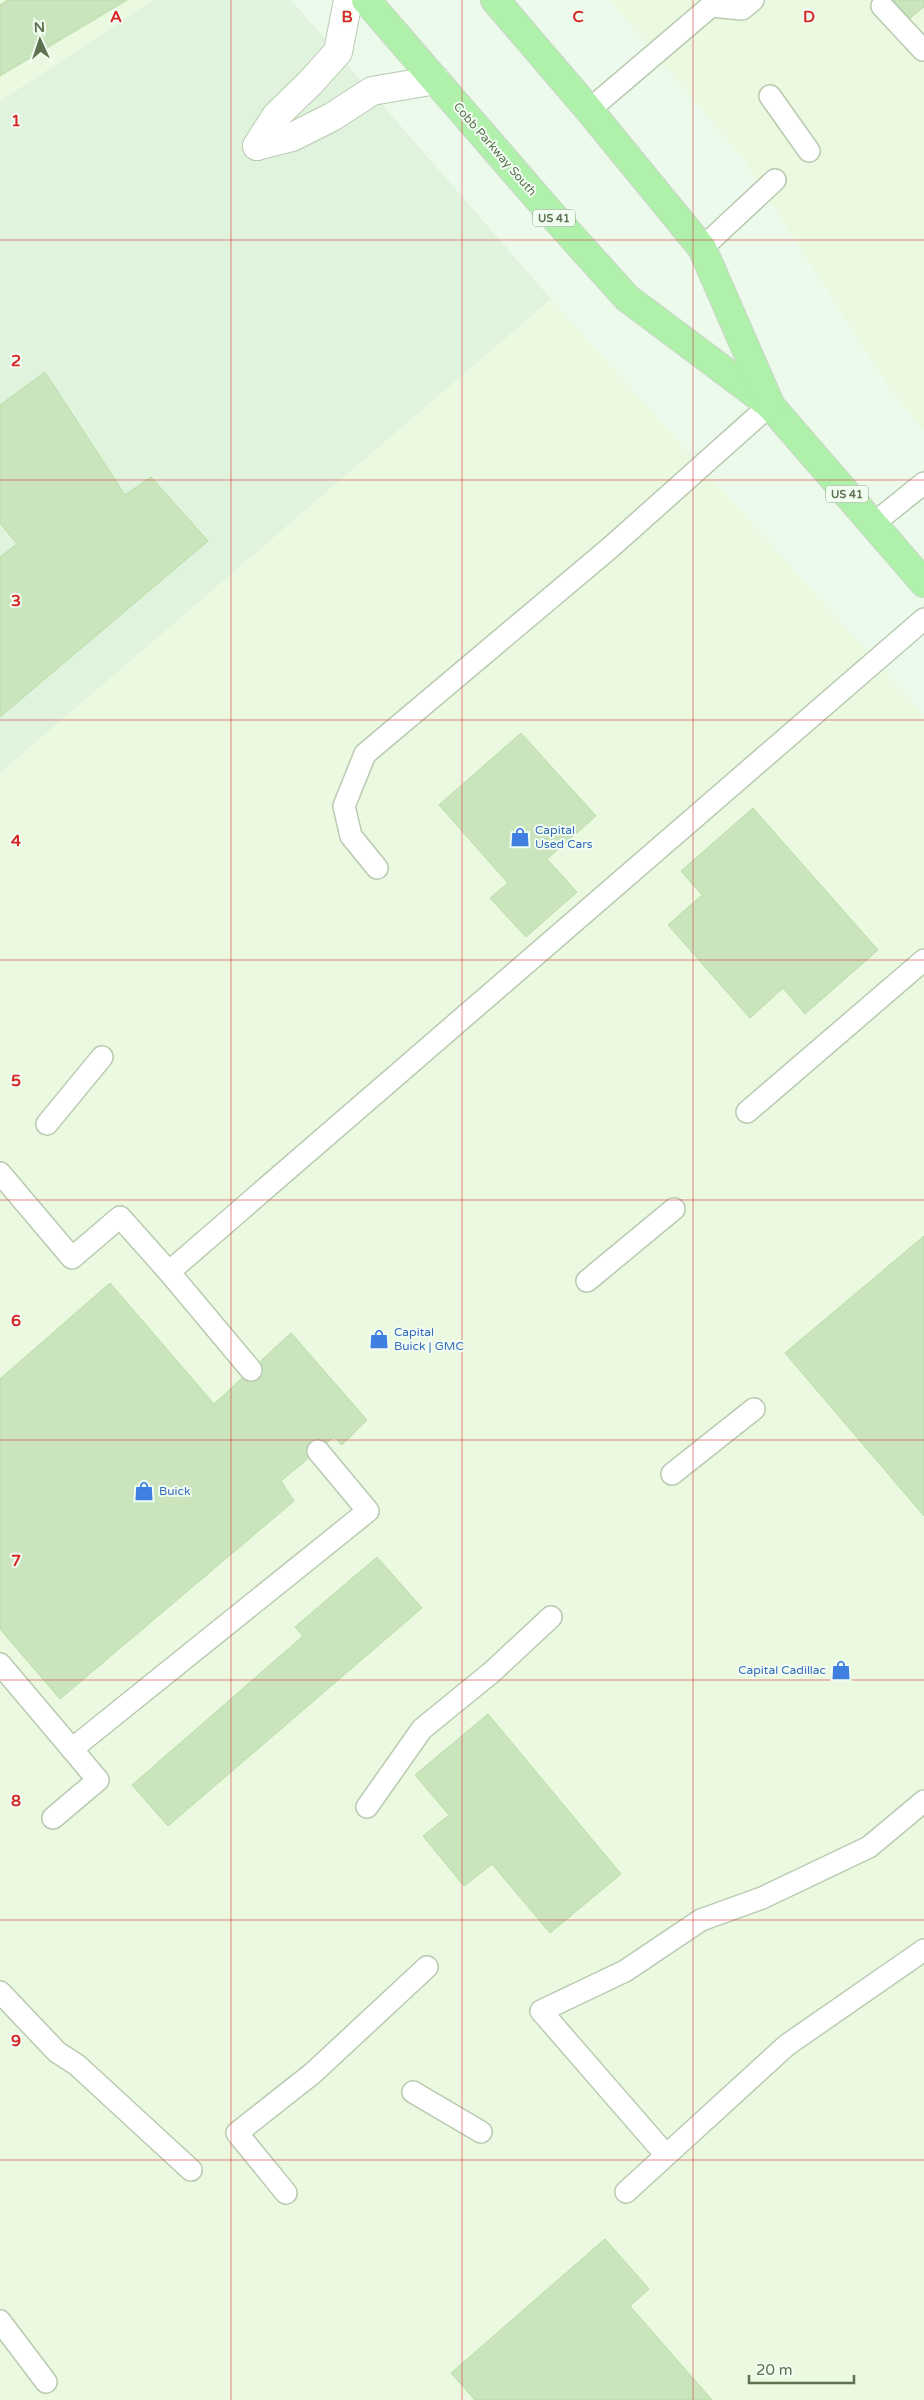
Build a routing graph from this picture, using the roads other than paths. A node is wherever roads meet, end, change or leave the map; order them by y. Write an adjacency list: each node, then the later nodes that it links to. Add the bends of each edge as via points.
1 (348, 0): 7 (street, via 338,52 276,116 257,146 292,137 332,117 372,91)
2 (366, 0): 7 (main road, Cobb Parkway South / US 41)
3 (495, 0): 9 (main road, Cobb Parkway South / US 41)
4 (753, 0): 9 (lane, via 742,9 711,6)
5 (882, 6): 6 (lane)
6 (923, 50)
7 (436, 80): 13 (main road, Cobb Parkway South / US 41, via 627,298)
8 (770, 96): 10 (lane)
9 (589, 110): 12 (main road, Cobb Parkway South / US 41)
10 (809, 151)
11 (775, 180): 12 (lane)
12 (702, 248): 13 (main road, Cobb Parkway South / US 41)
13 (770, 405): 15 (main road, Cobb Parkway South / US 41); 18 (lane, via 611,548 365,754 344,806 351,836)
14 (924, 483): 15 (lane)
15 (873, 524): 16 (main road, Cobb Parkway South / US 41)
16 (924, 583)
17 (924, 619): 25 (lane)
18 (377, 868)
19 (924, 960): 21 (lane)
20 (102, 1057): 22 (lane)
21 (747, 1112)
22 (47, 1124)
23 (0, 1173): 25 (lane, via 72,1258 120,1217)
24 (674, 1209): 26 (lane)
25 (169, 1272): 27 (lane)
26 (587, 1281)
27 (251, 1370)
28 (754, 1409): 30 (lane)
29 (318, 1451): 33 (lane, via 368,1511)
30 (672, 1474)
31 (552, 1617): 35 (lane, via 492,1672 422,1728)
32 (0, 1664): 33 (lane)
33 (72, 1749): 36 (lane, via 98,1780)
34 (924, 1801): 42 (lane, via 869,1847 762,1898 700,1920 626,1971 540,2011)
35 (366, 1807)
36 (53, 1818)
37 (924, 1950): 42 (lane, via 787,2045)
38 (427, 1967): 45 (lane, via 313,2073 237,2133)
39 (0, 1992): 43 (lane, via 57,2052 77,2066)
40 (413, 2092): 41 (lane)
41 (481, 2132)
42 (666, 2155): 44 (lane)
43 (191, 2170)
44 (626, 2192)
45 (286, 2193)
46 (0, 2321): 47 (lane)
47 (46, 2382)

